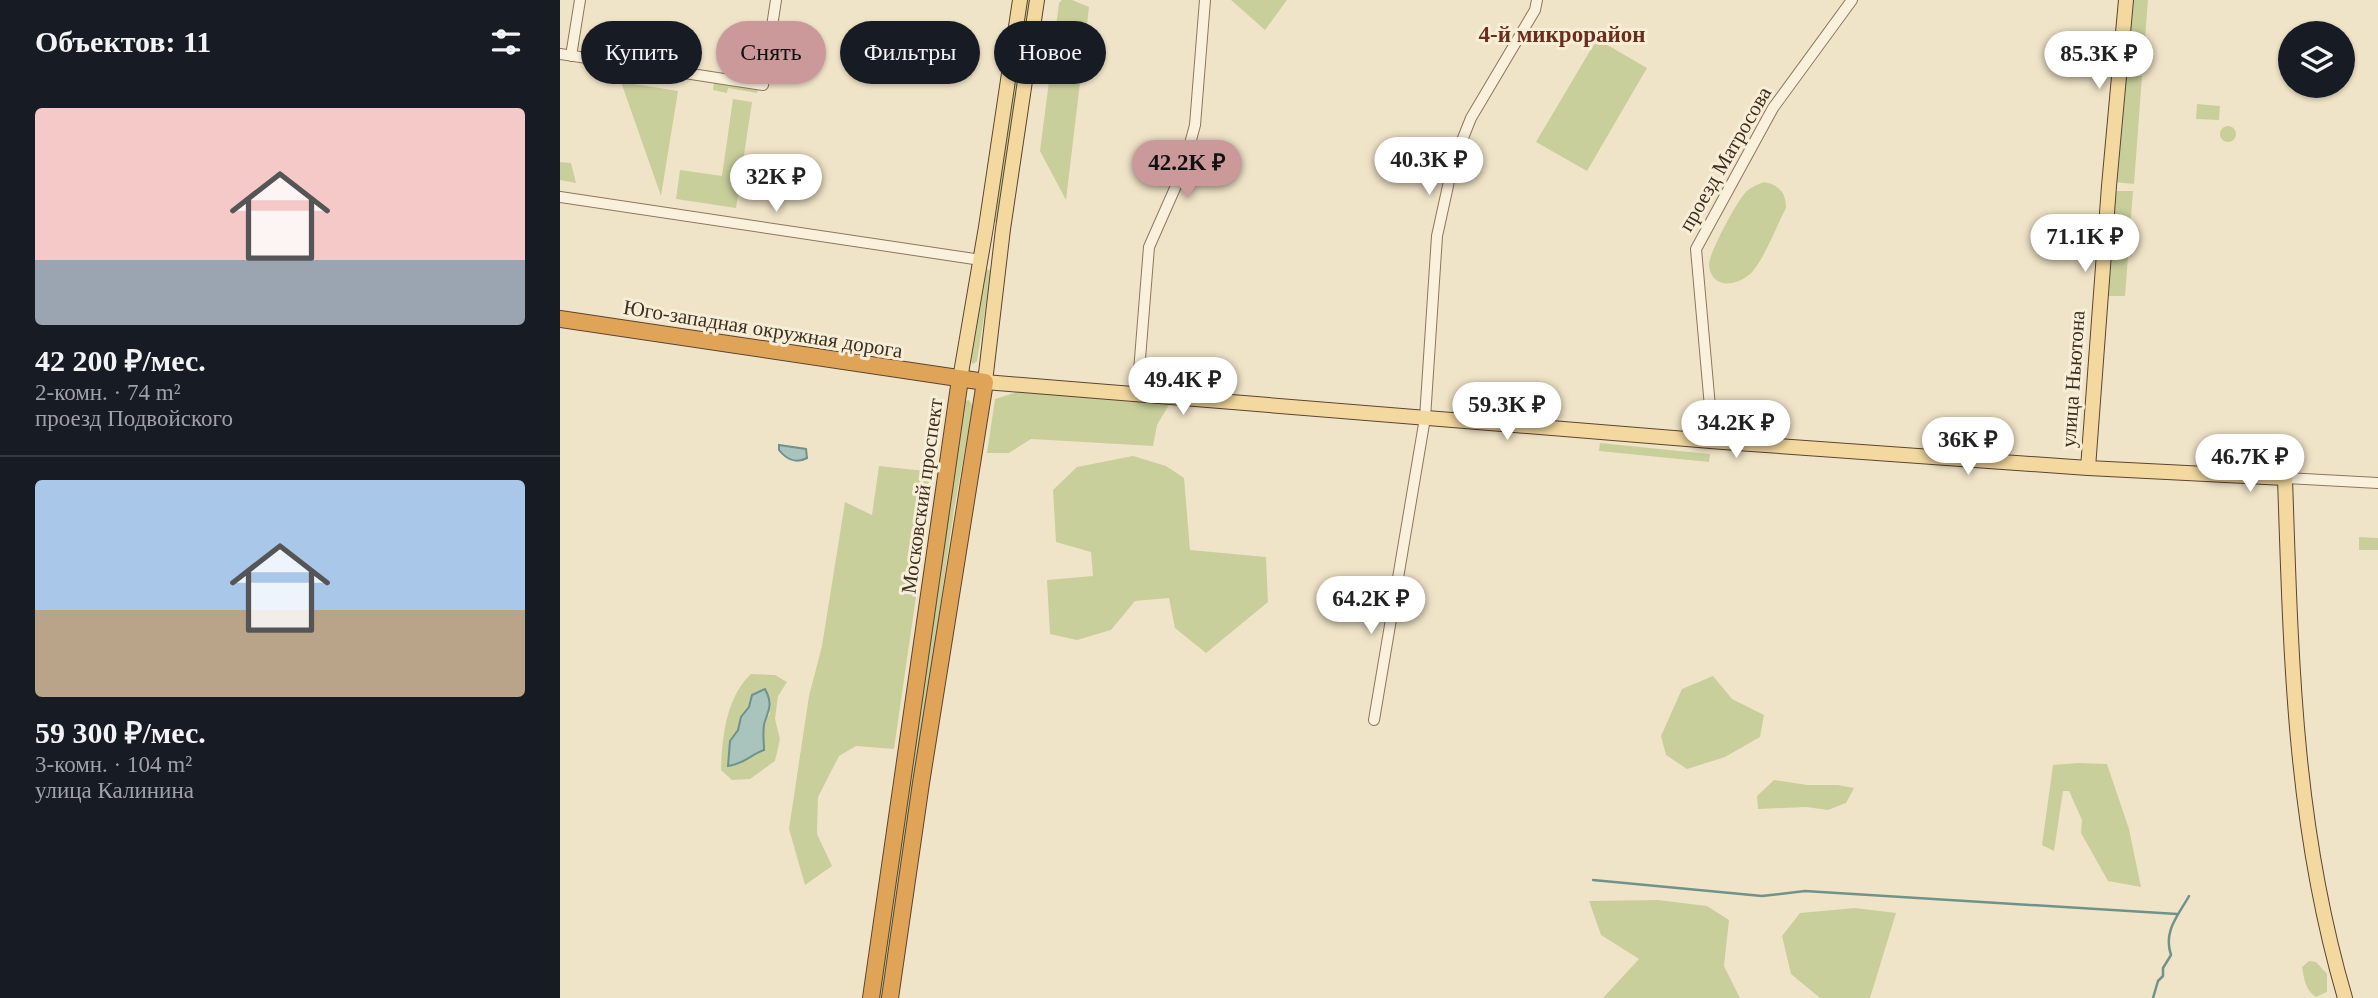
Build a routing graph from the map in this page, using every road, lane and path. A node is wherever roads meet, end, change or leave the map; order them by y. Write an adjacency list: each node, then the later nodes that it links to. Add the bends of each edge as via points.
1 (580, 0): 9 (street)
2 (776, 0): 9 (street, via 764,85)
3 (1020, 0): 11 (main road, Московский проспект)
4 (1037, 0): 12 (main road, Московский проспект)
5 (1205, 0): 18 (street, via 1195,125 1183,170 1149,247)
6 (1537, 0): 19 (street, via 1471,118 1453,163 1437,236)
7 (1852, 0): 20 (street, проезд Матросова, via 1773,108 1696,248)
8 (2126, 0): 21 (main road, улица Ньютона)
9 (565, 55)
10 (560, 197): 13 (street)
11 (986, 227): 12 (main road); 13 (main road, Московский проспект)
12 (1003, 229): 14 (main road, Московский проспект)
13 (981, 260): 14 (main road); 16 (main road, Московский проспект)
14 (999, 263): 17 (main road, Московский проспект)
15 (560, 319): 16 (highway, Юго-западная окружная дорога)
16 (960, 379): 17 (highway, Юго-западная окружная дорога); 25 (highway, Московский проспект)
17 (985, 382): 18 (main road); 26 (highway, Московский проспект)
18 (1137, 396): 19 (main road)
19 (1425, 418): 20 (main road); 24 (street)
20 (1713, 441): 21 (main road)
21 (2088, 468): 22 (main road)
22 (2284, 478): 23 (street); 27 (main road, via 2296,734 2319,896)
23 (2378, 483)
24 (1374, 720)
25 (871, 998)
26 (890, 998)
27 (2345, 998)

